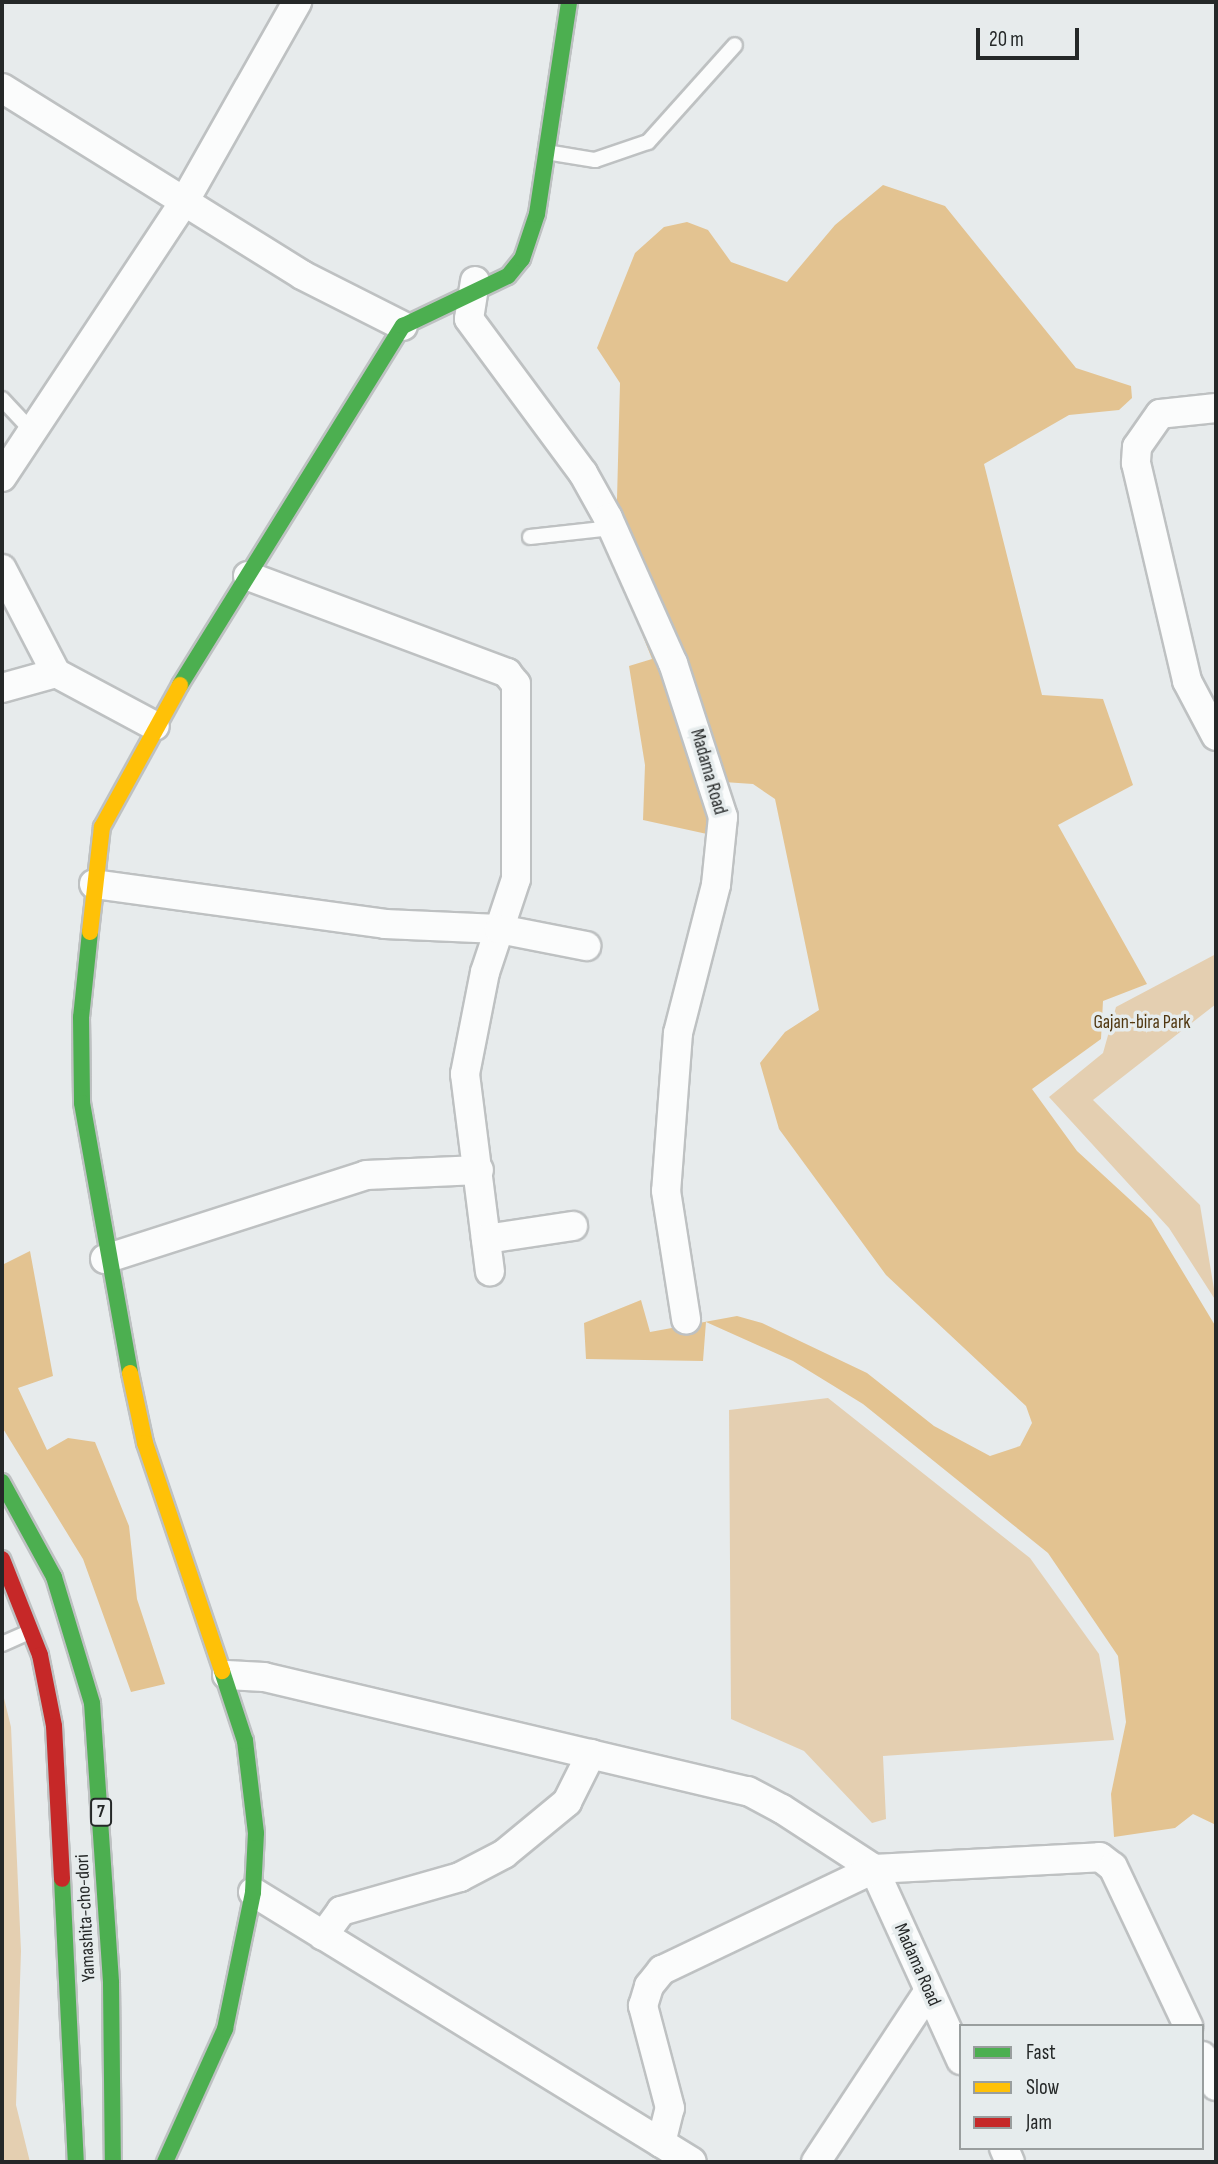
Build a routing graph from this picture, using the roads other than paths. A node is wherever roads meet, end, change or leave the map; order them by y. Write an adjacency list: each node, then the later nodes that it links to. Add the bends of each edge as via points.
1 (297, 2): 6 (street)
2 (569, 2): 5 (street)
3 (735, 45): 5 (lane, via 648,142 595,160)
4 (2, 88): 6 (street)
5 (545, 151): 7 (street, via 537,214 522,260 508,276)
6 (184, 202): 8 (street, via 302,275); 11 (street)
7 (472, 289): 8 (street); 13 (street, Madama Road, via 469,320 583,473)
8 (402, 326): 16 (street)
9 (2, 399): 11 (lane)
10 (1216, 408): 20 (street, via 1160,414 1137,447 1136,463 1187,681)
11 (31, 430): 12 (street)
12 (2, 477)
13 (612, 528): 14 (lane); 29 (street, Madama Road, via 673,663 723,817 716,885 678,1033 667,1178)
14 (530, 537)
15 (2, 569): 17 (street)
16 (248, 576): 19 (street); 22 (street, via 506,673 516,684 516,878)
17 (56, 673): 18 (street); 19 (street)
18 (2, 688)
19 (155, 726): 21 (street, via 111,802)
20 (1216, 736)
21 (94, 884): 22 (street, via 385,923); 27 (street, via 81,1017 82,1103)
22 (499, 929): 23 (street); 24 (street, via 465,1074)
23 (586, 946)
24 (479, 1170): 26 (street); 27 (street, via 366,1175)
25 (573, 1226): 26 (street)
26 (486, 1239): 28 (street)
27 (105, 1259): 34 (street, via 160,1495)
28 (490, 1271)
29 (687, 1319)
30 (2, 1482): 46 (street, Yamashita-cho-dori / 7, via 54,1577 92,1703 111,1983)
31 (2, 1559): 32 (street, Yamashita-cho-dori / 7)
32 (32, 1631): 33 (lane); 45 (street, Yamashita-cho-dori / 7, via 54,1726 64,1844)
33 (2, 1644)
34 (227, 1675): 35 (street, via 264,1677); 37 (street, via 245,1741 256,1833)
35 (591, 1754): 36 (street, via 748,1791 842,1843); 38 (street, via 566,1802 505,1854 460,1877 341,1911)
36 (874, 1869): 39 (street, Madama Road); 40 (street, via 1100,1857 1113,1867); 44 (street, via 662,1970 649,1986 643,2006 670,2108)
37 (253, 1892): 38 (street); 47 (street, via 225,2029)
38 (323, 1936): 44 (street)
39 (928, 1992): 41 (street, Madama Road); 49 (street)
40 (1187, 2024)
41 (959, 2056)
42 (1204, 2060): 43 (street)
43 (1216, 2086)
44 (661, 2143): 48 (street)
45 (76, 2162)
46 (113, 2162)
47 (165, 2162)
48 (692, 2162)
49 (816, 2162)

